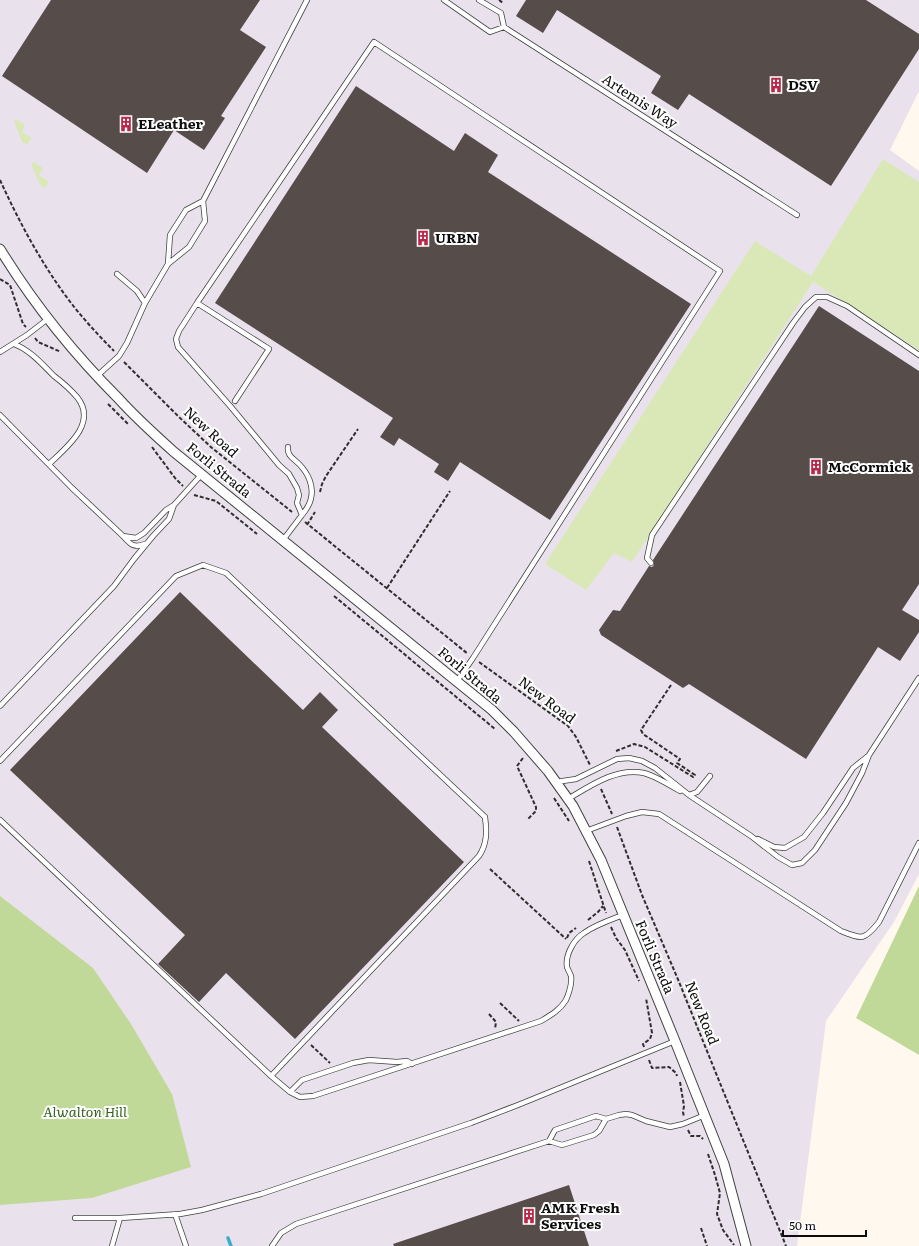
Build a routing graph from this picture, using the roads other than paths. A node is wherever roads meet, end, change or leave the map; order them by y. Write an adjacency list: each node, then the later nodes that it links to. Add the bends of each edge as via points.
1 (307, 0): 5 (lane)
2 (444, 0): 4 (lane, via 490,32)
3 (480, 0): 4 (lane, via 501,13)
4 (504, 27): 6 (lane, Artemis Way)
5 (203, 201): 9 (lane, via 205,221 189,247); 9 (lane, via 186,210 170,235)
6 (797, 215)
7 (0, 249): 8 (street, Forli Strada)
8 (3, 262): 13 (street, Forli Strada)
9 (168, 264): 11 (lane)
10 (117, 274): 11 (lane, via 137,291)
11 (145, 303): 17 (lane, via 119,356)
12 (197, 303): 18 (lane, via 269,349); 24 (lane, via 178,331 178,347 289,474 297,488 297,503); 30 (lane, via 374,42 720,271)
13 (48, 318): 14 (lane); 17 (street, Forli Strada)
14 (14, 344): 15 (lane); 21 (lane, via 34,356 77,397 84,409 82,426 70,444)
15 (0, 352)
16 (919, 355): 28 (lane, via 846,306 827,297 816,297 793,323 652,535 647,558)
17 (97, 376): 22 (street, Forli Strada, via 174,452)
18 (235, 401)
19 (0, 415): 21 (lane)
20 (288, 447): 24 (lane, via 290,457 305,470 310,482 311,499)
21 (49, 464): 25 (lane)
22 (202, 474): 23 (lane); 26 (street, Forli Strada)
23 (174, 505): 25 (lane, via 136,538); 27 (lane, via 169,519)
24 (302, 515): 26 (lane)
25 (123, 536): 27 (lane, via 132,545)
26 (283, 540): 30 (street, Forli Strada)
27 (146, 544): 31 (lane, via 114,586)
28 (651, 563)
29 (919, 678): 32 (lane)
30 (457, 681): 35 (street, Forli Strada, via 514,732)
31 (0, 706)
32 (869, 755): 40 (lane, via 854,768 804,837 785,848 774,847); 40 (lane, via 846,803 802,863 792,865)
33 (0, 761): 45 (lane, via 176,576 203,565 226,573 485,817 486,840 479,856)
34 (710, 776): 36 (lane, via 697,792)
35 (556, 782): 36 (lane, via 576,779 616,759 629,758 655,768); 37 (street, Forli Strada)
36 (689, 795): 37 (lane, via 645,774 633,772 609,777); 40 (lane)
37 (568, 800): 39 (street, Forli Strada)
38 (0, 820): 45 (lane)
39 (586, 831): 41 (lane, via 642,812 659,814 841,930 857,937 864,937 879,922); 42 (street, Forli Strada, via 601,860)
40 (751, 836)
41 (919, 843)
42 (623, 915): 43 (street, Forli Strada); 44 (lane, via 583,933 574,942 567,966 571,976 570,988 567,998 553,1014 541,1021)
43 (675, 1041): 47 (street, Forli Strada); 50 (lane, via 472,1123 261,1194 202,1210)
44 (412, 1064): 46 (lane, via 313,1096 300,1097); 46 (lane, via 406,1061 369,1060 353,1063 302,1080)
45 (271, 1076): 46 (lane)
46 (290, 1092)
47 (705, 1116): 48 (lane, via 670,1127 626,1114); 56 (street, Forli Strada, via 724,1164)
48 (606, 1119): 49 (lane, via 596,1116 555,1130); 49 (lane, via 594,1135 562,1145)
49 (549, 1141): 55 (lane, via 296,1224 281,1234)
50 (175, 1214): 52 (lane); 54 (lane)
51 (75, 1218): 52 (lane)
52 (120, 1218): 53 (lane)
53 (112, 1246)
54 (186, 1246)
55 (272, 1246)
56 (746, 1246)

